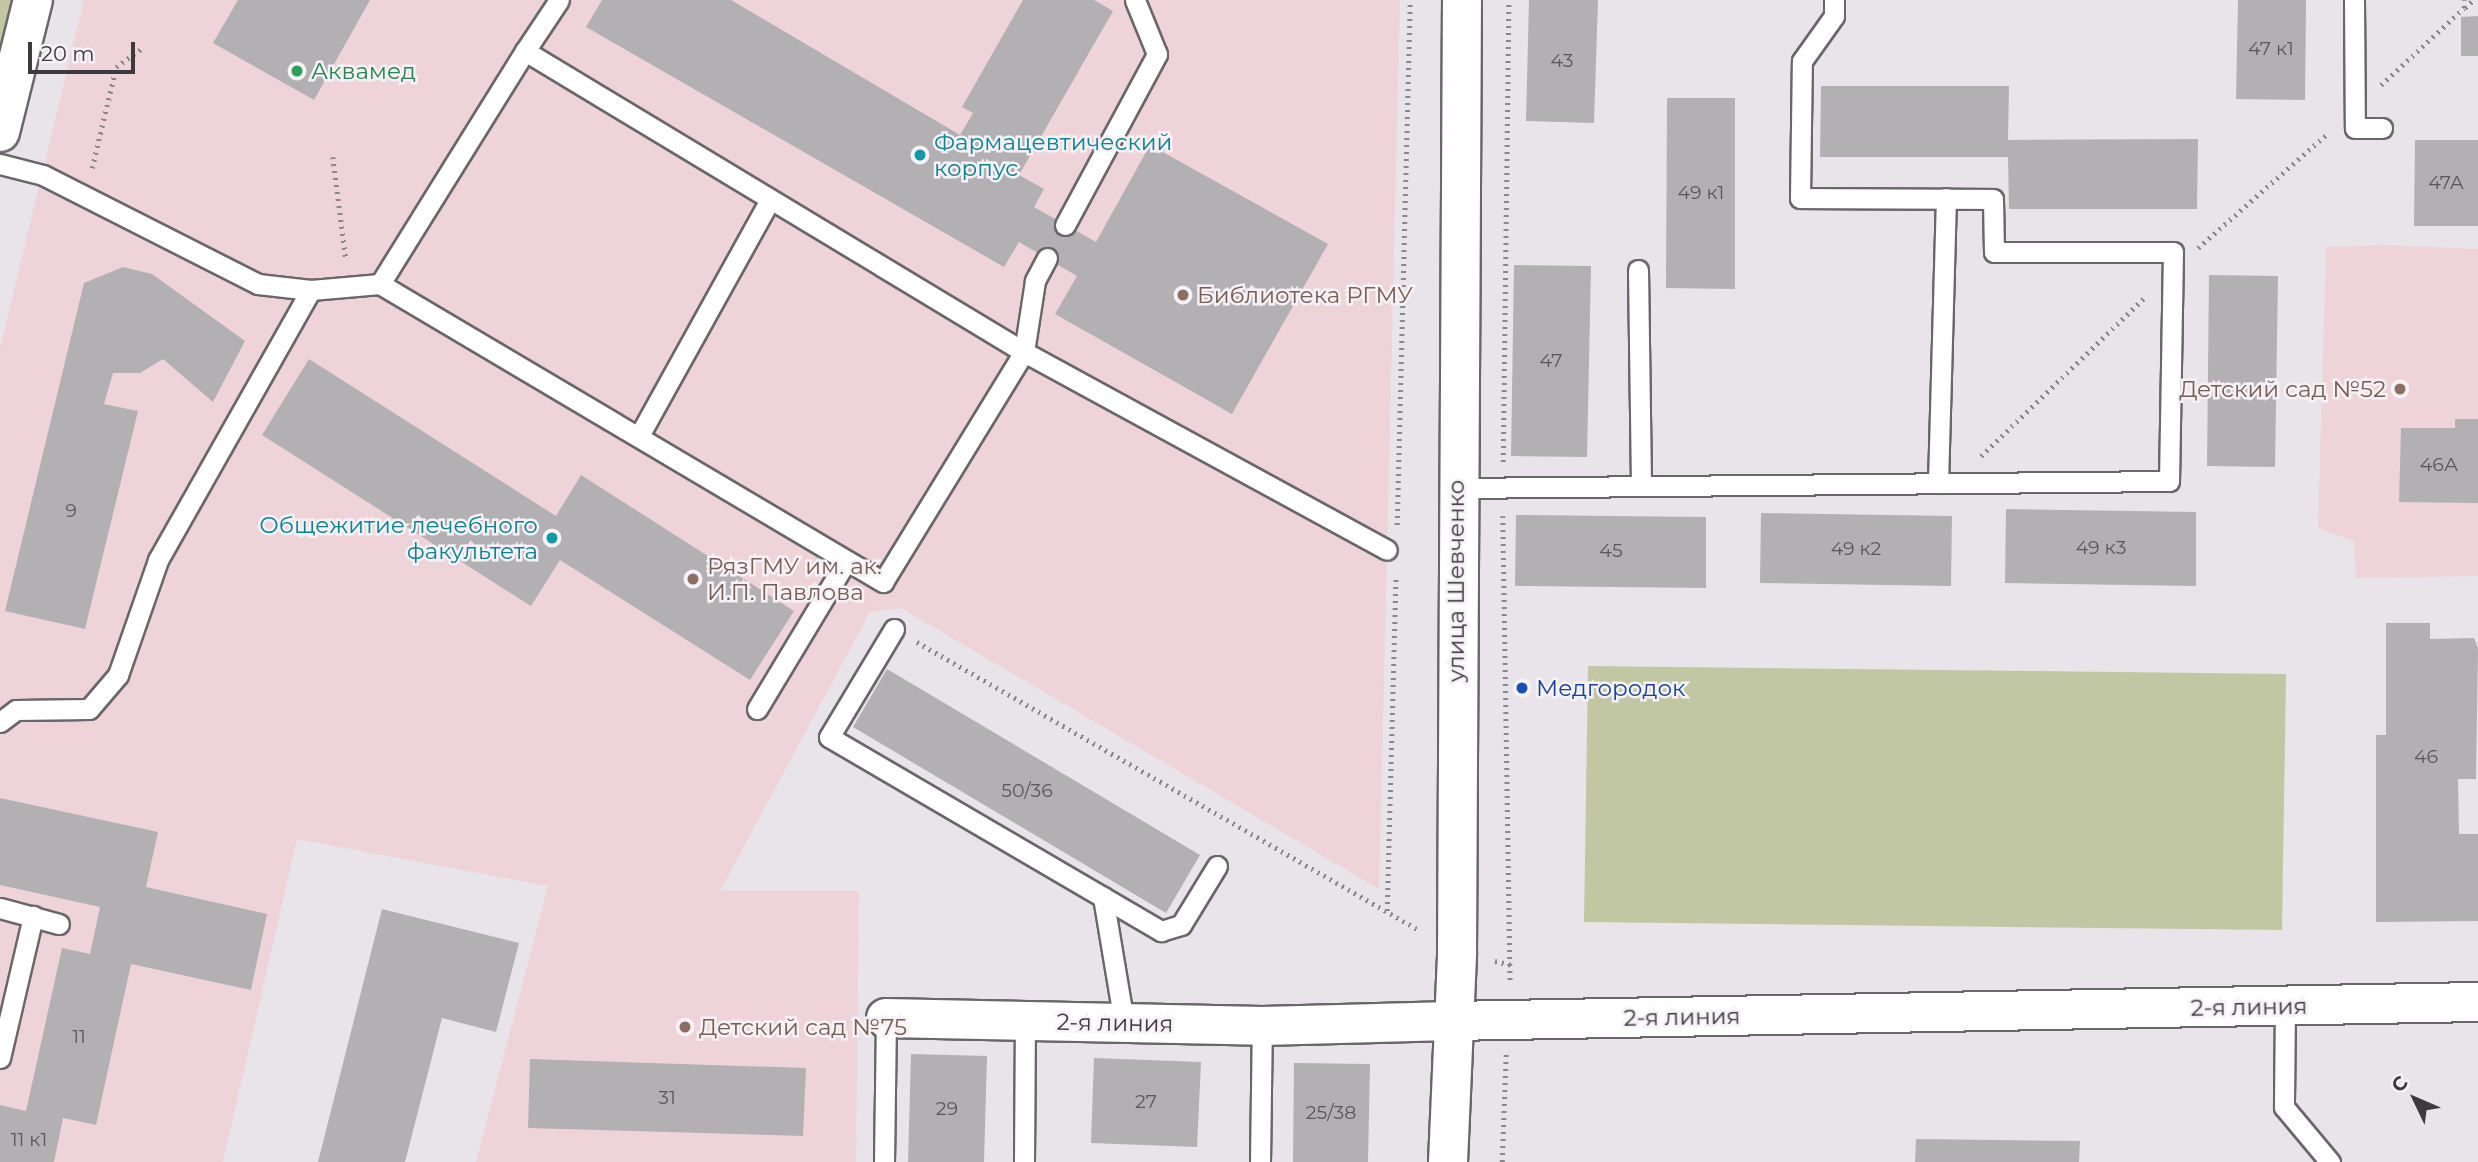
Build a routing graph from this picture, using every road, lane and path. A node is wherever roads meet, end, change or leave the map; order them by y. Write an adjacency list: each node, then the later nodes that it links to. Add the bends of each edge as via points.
1 (33, 0): 15 (street)
2 (559, 0): 12 (lane)
3 (1135, 0): 21 (lane, via 1157,54)
4 (1410, 0): 33 (path)
5 (1462, 0): 32 (street, улица Шевченко)
6 (1835, 0): 18 (lane, via 1834,16 1802,61 1800,198)
7 (2354, 0): 13 (lane)
8 (2464, 0): 10 (path)
9 (2473, 0): 10 (path)
10 (2464, 8): 13 (path)
11 (144, 47): 19 (path, via 116,67)
12 (525, 51): 20 (lane); 25 (lane)
13 (2355, 109): 14 (lane, via 2355,128); 24 (path)
14 (2382, 128)
15 (0, 132)
16 (333, 157): 26 (path)
17 (0, 163): 19 (lane, via 43,175)
18 (1946, 198): 24 (lane, via 1993,198 1994,252 2174,252); 30 (lane)
19 (84, 199): 27 (lane, via 258,284)
20 (770, 200): 28 (lane); 29 (lane)
21 (1066, 225)
22 (1047, 258): 28 (lane, via 1035,281)
23 (1638, 270): 31 (lane)
24 (2171, 272): 30 (path); 30 (lane, via 2169,481)
25 (380, 284): 26 (lane); 29 (lane)
26 (348, 285): 27 (lane)
27 (311, 290): 38 (lane, via 158,560 118,676 89,709 16,710)
28 (1024, 352): 33 (lane); 34 (lane, via 883,582)
29 (639, 436): 34 (lane)
30 (1945, 483): 31 (lane)
31 (1641, 485): 32 (lane)
32 (1456, 488): 45 (street, улица Шевченко)
33 (1392, 545)
34 (845, 563): 37 (lane)
35 (1396, 568): 42 (path)
36 (894, 629): 40 (lane, via 829,737); 42 (path)
37 (757, 709)
38 (0, 722)
39 (1217, 866): 40 (lane, via 1181,925 1161,931)
40 (1103, 897): 53 (lane)
41 (0, 908): 43 (lane)
42 (1387, 911): 45 (path)
43 (33, 916): 44 (lane); 55 (lane)
44 (60, 924)
45 (1457, 952): 46 (path); 52 (street, улица Шевченко)
46 (1511, 965)
47 (2478, 1002): 48 (street, 2-я линия)
48 (2285, 1006): 50 (street, 2-я линия); 61 (lane, via 2284,1107)
49 (886, 1018): 51 (street, 2-я линия); 56 (lane)
50 (1507, 1020): 52 (street, 2-я линия); 60 (path)
51 (1025, 1021): 53 (street, 2-я линия); 57 (lane)
52 (1451, 1021): 54 (street, 2-я линия); 59 (street, улица Шевченко)
53 (1124, 1023): 54 (street, 2-я линия)
54 (1262, 1026): 58 (lane)
55 (0, 1058)
56 (884, 1162)
57 (1024, 1162)
58 (1260, 1162)
59 (1448, 1162)
60 (1502, 1162)
61 (2330, 1162)

